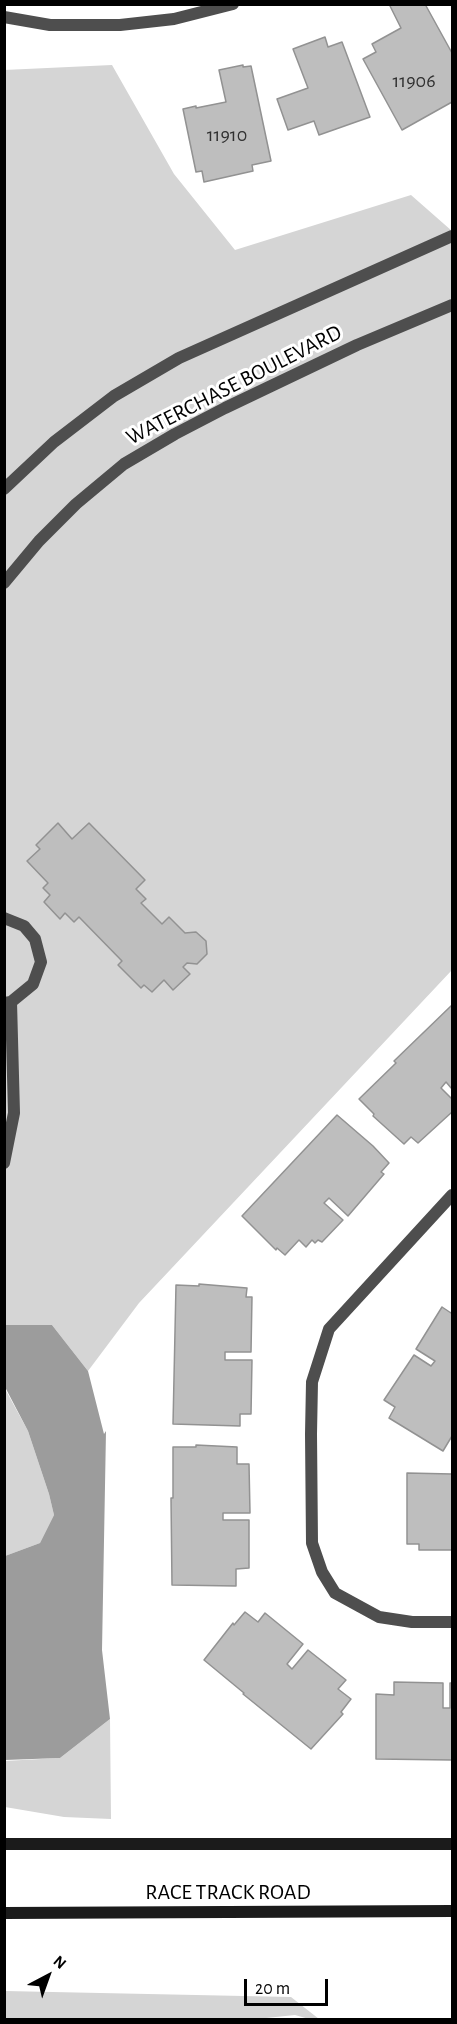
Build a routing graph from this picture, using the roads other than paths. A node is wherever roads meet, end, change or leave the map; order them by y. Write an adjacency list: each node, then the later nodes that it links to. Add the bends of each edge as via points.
1 (213, 4): 4 (street)
2 (233, 4): 4 (street)
3 (4, 17): 4 (street, via 50,25 120,25)
4 (174, 19)
5 (453, 236): 7 (street, WATERCHASE BOULEVARD, via 179,358 114,396 54,442)
6 (453, 305): 8 (street, WATERCHASE BOULEVARD, via 357,345 225,408 124,464 39,541)
7 (4, 489)
8 (4, 584)
9 (4, 918): 10 (street, via 24,926 30,933 41,962 33,984)
10 (8, 1003): 11 (street, via 14,1113)
11 (4, 1163)
12 (453, 1195): 13 (street, via 329,1329 312,1382 311,1434 312,1543 322,1572 335,1593 379,1617)
13 (453, 1622)
14 (4, 1844): 15 (main road)
15 (453, 1844)
16 (453, 1911): 17 (main road, RACE TRACK ROAD)
17 (4, 1913)

